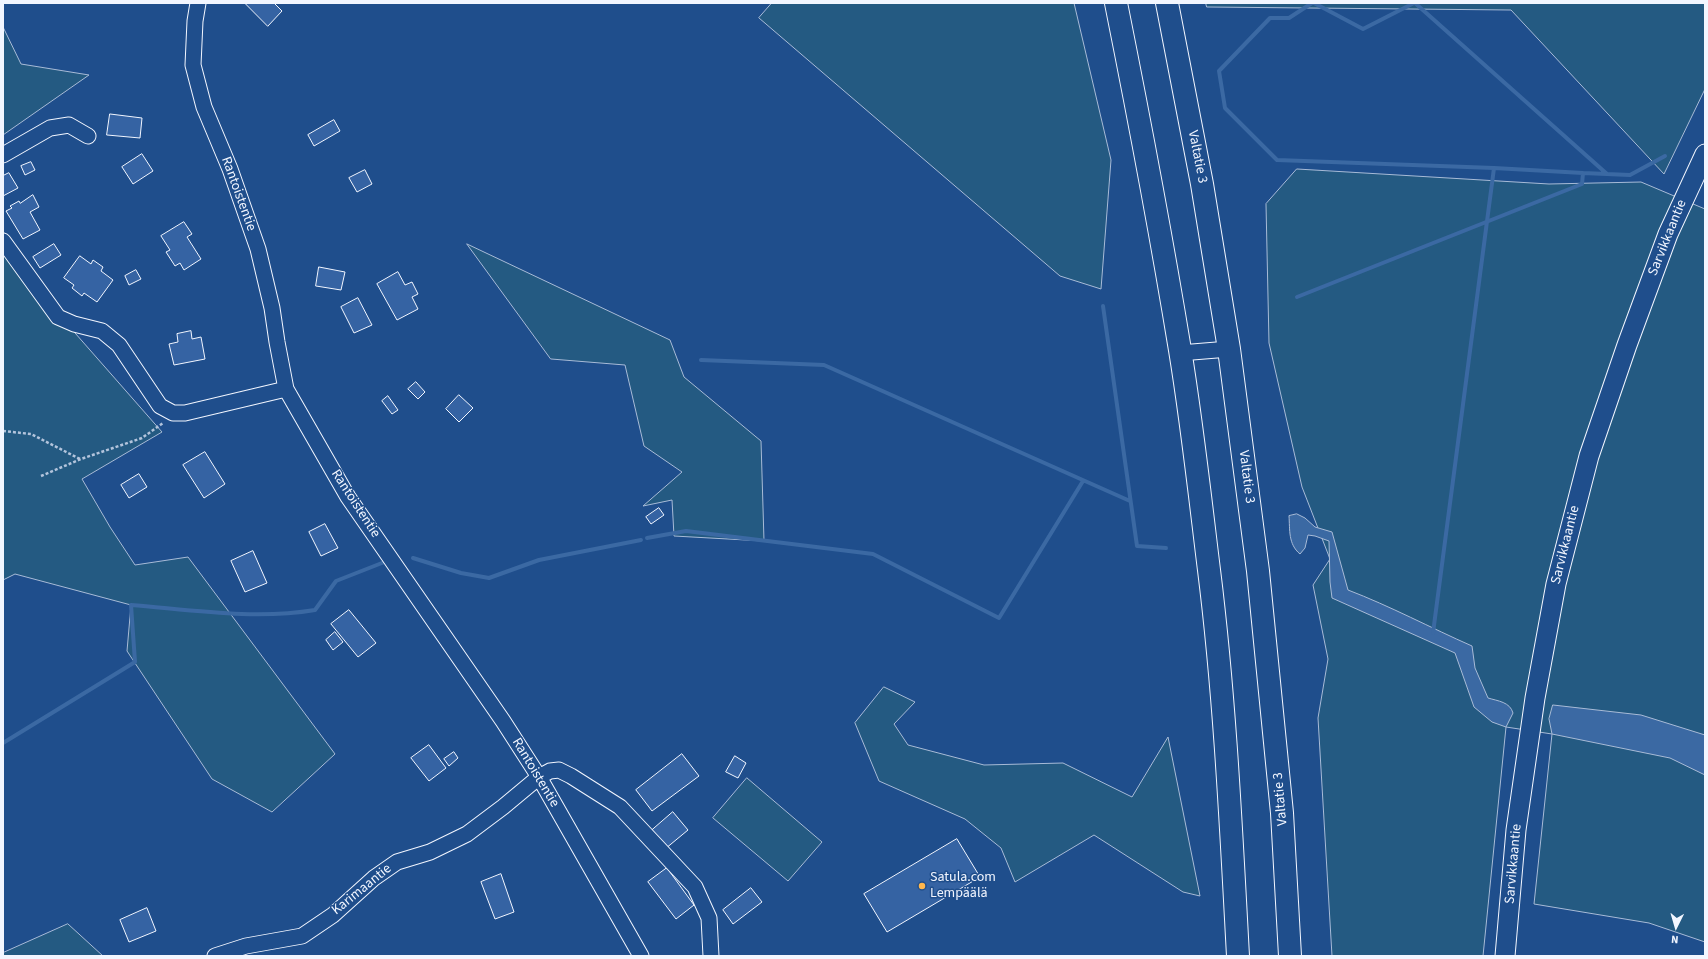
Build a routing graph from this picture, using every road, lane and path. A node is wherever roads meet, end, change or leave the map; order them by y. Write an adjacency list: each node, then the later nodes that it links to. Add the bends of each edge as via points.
1 (198, 3): 10 (street, Rantoistentie, via 193,65 204,107 230,169 258,249 272,308)
2 (1116, 3): 9 (highway)
3 (1167, 3): 8 (highway, Valtatie 3, via 1202,184)
4 (88, 136): 6 (street, via 69,125 50,128)
5 (1705, 154): 21 (main road, Sarvikkaantie, via 1668,234 1588,456 1556,584 1535,698 1516,830)
6 (3, 155)
7 (3, 241): 11 (street, via 58,317 74,324 102,330 119,346 160,406)
8 (1229, 349): 9 (street); 20 (highway, Valtatie 3, via 1268,665 1282,813)
9 (1180, 353): 19 (highway, via 1219,665)
10 (286, 389): 11 (street, via 185,413); 15 (street, Rantoistentie, via 348,497)
11 (173, 413): 13 (path, via 142,438)
12 (3, 431): 13 (path, via 31,434)
13 (81, 459): 14 (path)
14 (41, 476)
15 (539, 777): 16 (street, Karimaantie, via 467,834 430,852 397,862 385,870 333,915 302,936 246,946); 17 (street, Rantoistentie); 18 (street, via 550,771 559,770 620,808 695,887 709,918)
16 (215, 956)
17 (641, 956)
18 (712, 956)
19 (1238, 956)
20 (1290, 956)
21 (1505, 956)

